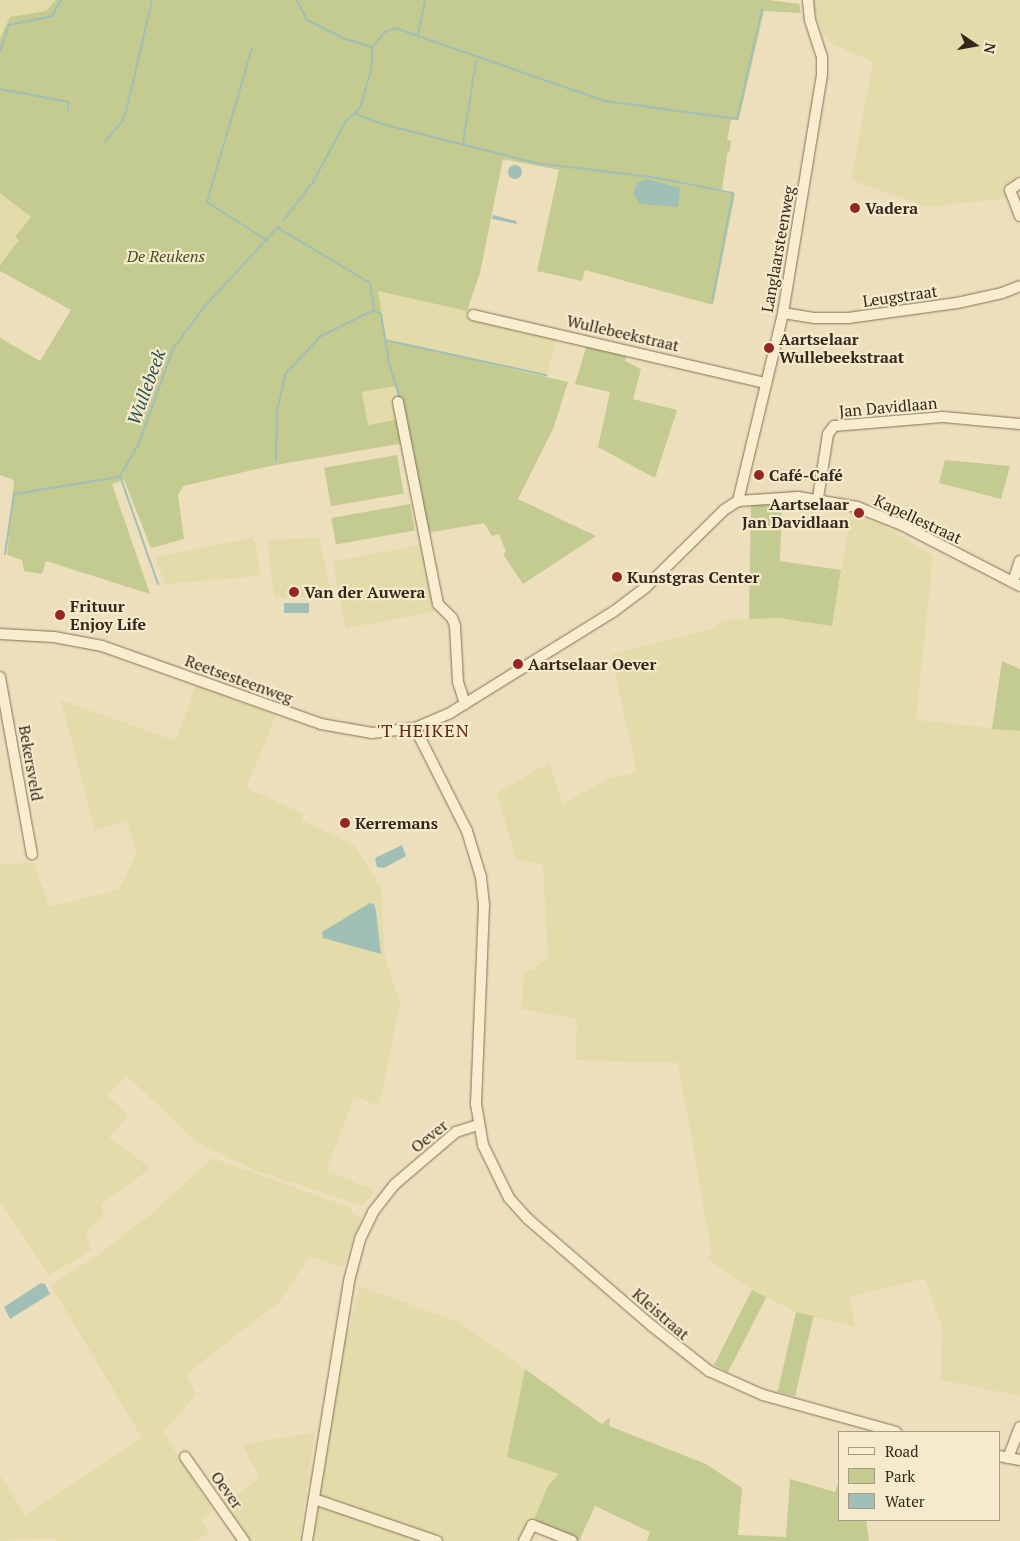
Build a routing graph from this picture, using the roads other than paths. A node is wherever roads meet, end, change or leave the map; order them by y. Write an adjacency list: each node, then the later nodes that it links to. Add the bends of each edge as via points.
1 (808, 0): 5 (street, Langlaarsteenweg, via 823,68)
2 (1020, 182): 3 (street, via 1010,190)
3 (1020, 216)
4 (1020, 286): 5 (street, Leugstraat, via 1002,294 957,303 848,318 814,318)
5 (783, 313): 7 (street, Langlaarsteenweg)
6 (473, 315): 7 (street, Wullebeekstraat)
7 (766, 383): 11 (street, Langlaarsteenweg)
8 (398, 402): 16 (street, via 438,604 452,618 455,626 458,682)
9 (1020, 424): 10 (street, Jan Davidlaan, via 944,417 834,426 828,434)
10 (818, 498): 11 (street, Kapellestraat, via 768,497); 13 (street, Kapellestraat, via 883,516)
11 (738, 501): 16 (street, Reetsesteenweg, via 724,510 645,588 613,612)
12 (1020, 561): 13 (street)
13 (1017, 584)
14 (0, 634): 17 (street, Reetsesteenweg, via 54,637 102,646 339,729 372,733)
15 (0, 677): 18 (street, Bekersveld)
16 (465, 704): 17 (street, Reetsesteenweg)
17 (415, 728): 19 (street, via 467,832 481,877 484,905 475,1093)
18 (32, 854)
19 (478, 1125): 21 (street, Kleistraat, via 489,1160 509,1198 535,1225 697,1363 764,1395); 25 (street, Oever, via 456,1132 394,1185 373,1212 360,1239 349,1281)
20 (1020, 1427): 23 (street)
21 (892, 1431)
22 (185, 1457): 26 (street, Oever)
23 (1003, 1457): 24 (street)
24 (1020, 1460)
25 (314, 1499): 27 (street, Oever); 28 (street)
26 (244, 1541)
27 (308, 1541)
28 (438, 1541)
29 (524, 1541): 30 (street, via 532,1525)
30 (572, 1541)

